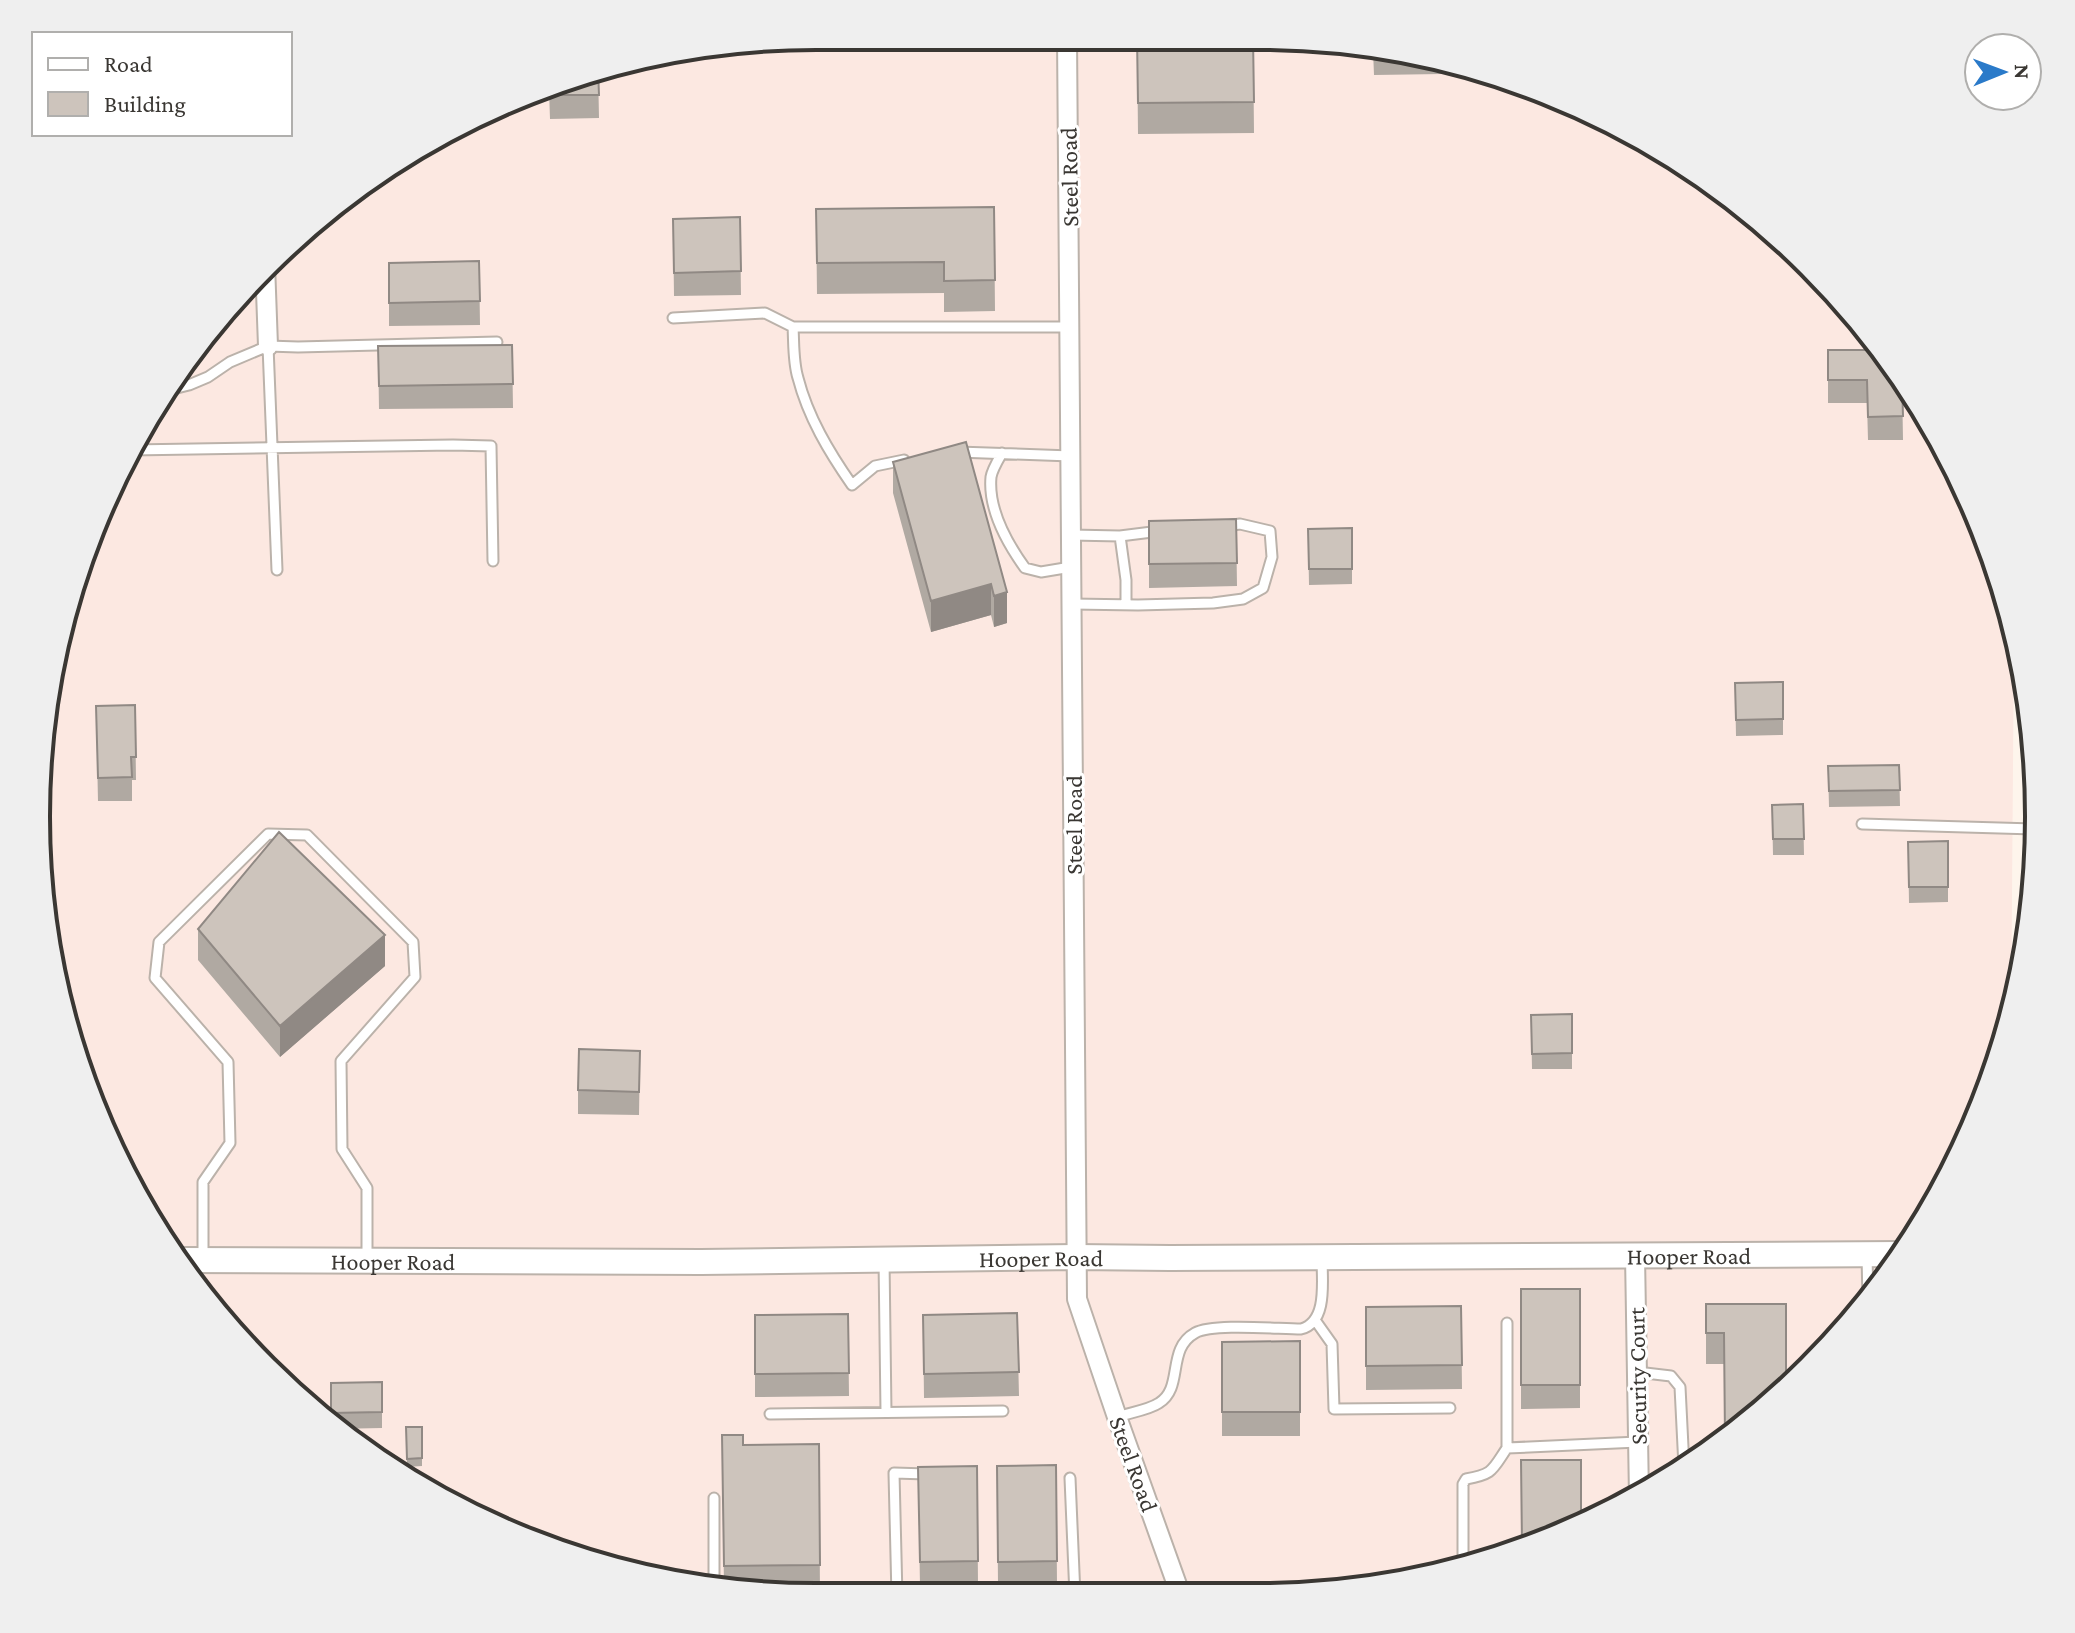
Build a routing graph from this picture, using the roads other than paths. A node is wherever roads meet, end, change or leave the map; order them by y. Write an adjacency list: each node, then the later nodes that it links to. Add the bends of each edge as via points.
1 (1067, 50): 5 (street, Steel Road)
2 (266, 285): 7 (street)
3 (673, 318): 4 (lane, via 765,313)
4 (793, 327): 5 (lane); 14 (lane, via 797,375 810,414 852,485 875,466)
5 (1070, 327): 13 (street, Steel Road)
6 (497, 342): 7 (lane)
7 (268, 346): 8 (lane); 9 (lane)
8 (182, 387)
9 (272, 447): 10 (lane); 19 (lane, via 491,446); 21 (lane)
10 (144, 450)
11 (1002, 453): 12 (lane); 13 (lane); 20 (lane, via 991,475 995,511 1010,547 1025,568 1041,572)
12 (943, 454)
13 (1071, 456): 17 (street, Steel Road)
14 (915, 459)
15 (1209, 527): 23 (lane, via 1240,524 1270,531 1272,557 1263,588 1243,599 1213,603)
16 (1164, 531): 18 (lane)
17 (1071, 535): 18 (lane); 20 (street, Steel Road)
18 (1120, 536): 23 (lane)
19 (493, 561)
20 (1071, 566): 22 (street, Steel Road)
21 (277, 570)
22 (1072, 604): 23 (lane); 29 (street, Steel Road)
23 (1126, 605)
24 (1862, 824): 25 (lane)
25 (2025, 829)
26 (1867, 1254): 27 (street, Hooper Road); 28 (street, Hooper Road); 34 (lane)
27 (1888, 1254)
28 (1635, 1255): 30 (street, Hooper Road); 37 (street, Security Court)
29 (1076, 1257): 30 (street, Hooper Road); 31 (street, Hooper Road); 42 (street, Steel Road, via 1077,1299)
30 (1322, 1257): 35 (lane)
31 (884, 1259): 33 (street, Hooper Road); 40 (lane)
32 (191, 1260): 33 (street, Hooper Road); 33 (lane, via 203,1182 230,1143 228,1062 155,978 159,942 268,834 307,835 413,942 415,977 341,1061 342,1149 367,1188)
33 (367, 1261)
34 (1868, 1282)
35 (1315, 1320): 38 (lane, via 1332,1344 1334,1409); 42 (lane, via 1301,1329 1196,1332 1180,1348 1169,1392 1160,1403)
36 (1507, 1323): 44 (lane)
37 (1637, 1372): 43 (street, Security Court); 45 (lane, via 1671,1376 1680,1387)
38 (1450, 1408)
39 (1003, 1411): 40 (lane)
40 (886, 1412): 41 (lane)
41 (770, 1414)
42 (1117, 1417): 54 (street, Steel Road)
43 (1638, 1442): 44 (lane); 48 (street, Security Court)
44 (1507, 1448): 50 (lane, via 1486,1475 1463,1484)
45 (1683, 1454)
46 (942, 1474): 52 (lane, via 894,1473)
47 (1070, 1478): 53 (lane)
48 (1639, 1482)
49 (714, 1498): 51 (lane)
50 (1463, 1555)
51 (714, 1576)
52 (897, 1583)
53 (1074, 1583)
54 (1176, 1583)

